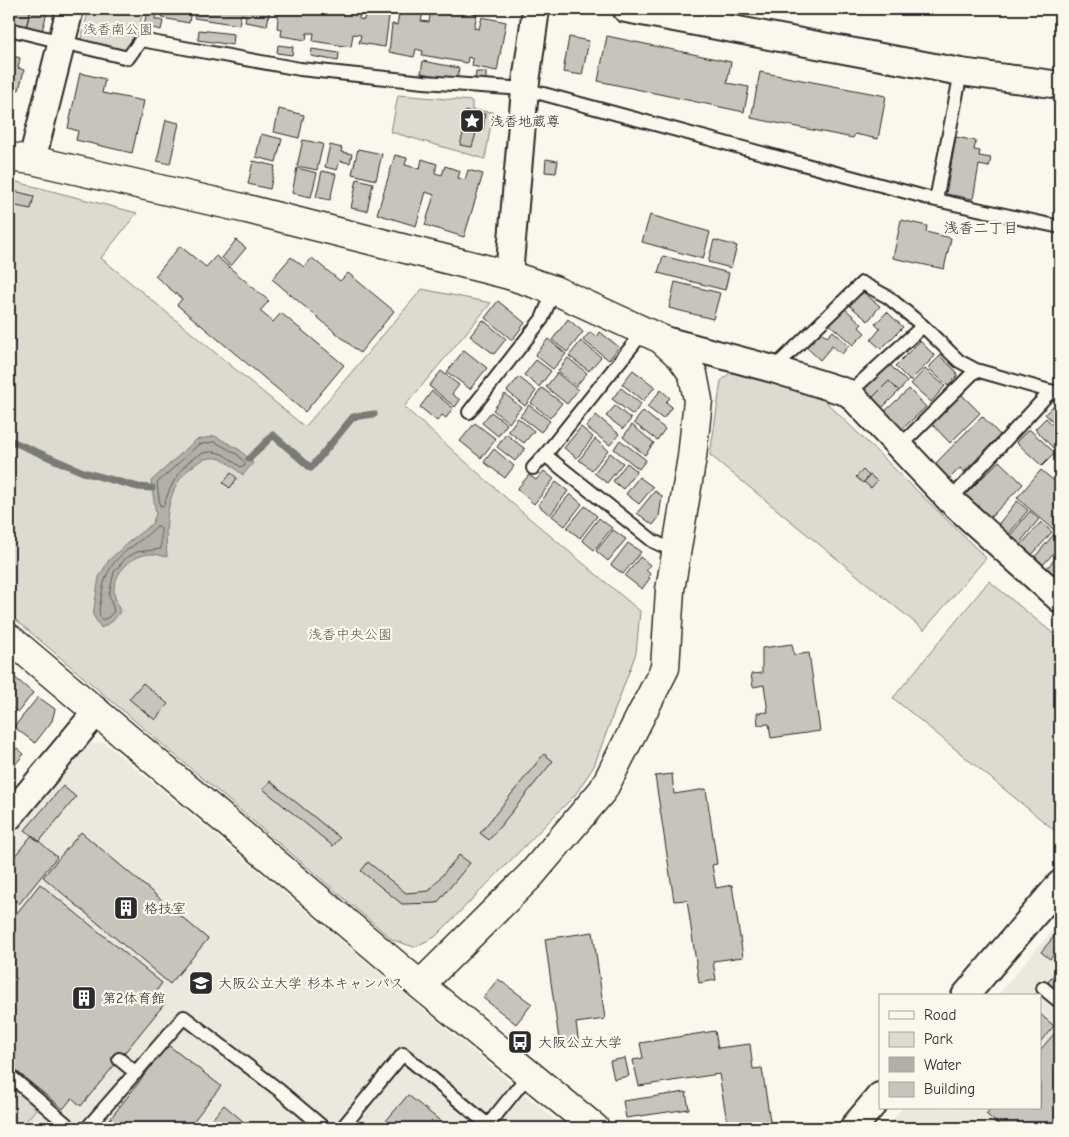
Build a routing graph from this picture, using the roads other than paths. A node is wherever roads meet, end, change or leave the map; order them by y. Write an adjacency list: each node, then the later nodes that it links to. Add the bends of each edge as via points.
1 (70, 9): 5 (street)
2 (536, 9): 8 (street)
3 (626, 9): 6 (street)
4 (9, 28): 5 (lane)
5 (63, 42): 8 (lane, via 128,58 142,40 300,69); 9 (street)
6 (961, 72): 7 (street); 10 (lane)
7 (1060, 85)
8 (525, 89): 10 (lane); 12 (street)
9 (21, 158): 12 (street, via 247,209)
10 (936, 200): 11 (lane)
11 (1060, 227)
12 (509, 274): 13 (street)
13 (554, 290): 15 (street); 20 (lane, via 542,319)
14 (923, 326): 16 (lane, via 888,297 862,283); 17 (lane, via 959,361); 18 (lane)
15 (653, 335): 16 (street); 22 (lane); 25 (street, via 681,356 693,374 698,400)
16 (773, 369): 18 (street)
17 (976, 370): 19 (lane); 21 (lane)
18 (849, 393): 21 (street)
19 (1056, 393): 24 (lane)
20 (469, 412)
21 (900, 446): 24 (street)
22 (545, 454): 23 (lane); 25 (lane, via 652,541)
23 (533, 468)
24 (950, 500): 26 (street)
25 (676, 552): 31 (street, via 665,668 603,790 531,875)
26 (1060, 599)
27 (9, 638): 28 (street)
28 (96, 711): 29 (street); 31 (street)
29 (9, 817)
30 (1060, 884): 33 (street)
31 (420, 985): 37 (street)
32 (1043, 988): 34 (lane)
33 (967, 994)
34 (1060, 1002)
35 (119, 1059): 36 (lane)
36 (136, 1073): 42 (lane); 43 (lane, via 184,1017)
37 (529, 1074): 40 (lane); 45 (street)
38 (9, 1075): 41 (lane)
39 (879, 1097): 46 (street)
40 (486, 1127): 44 (lane, via 402,1054)
41 (71, 1128)
42 (87, 1128)
43 (324, 1128)
44 (342, 1128)
45 (595, 1128)
46 (853, 1128)

